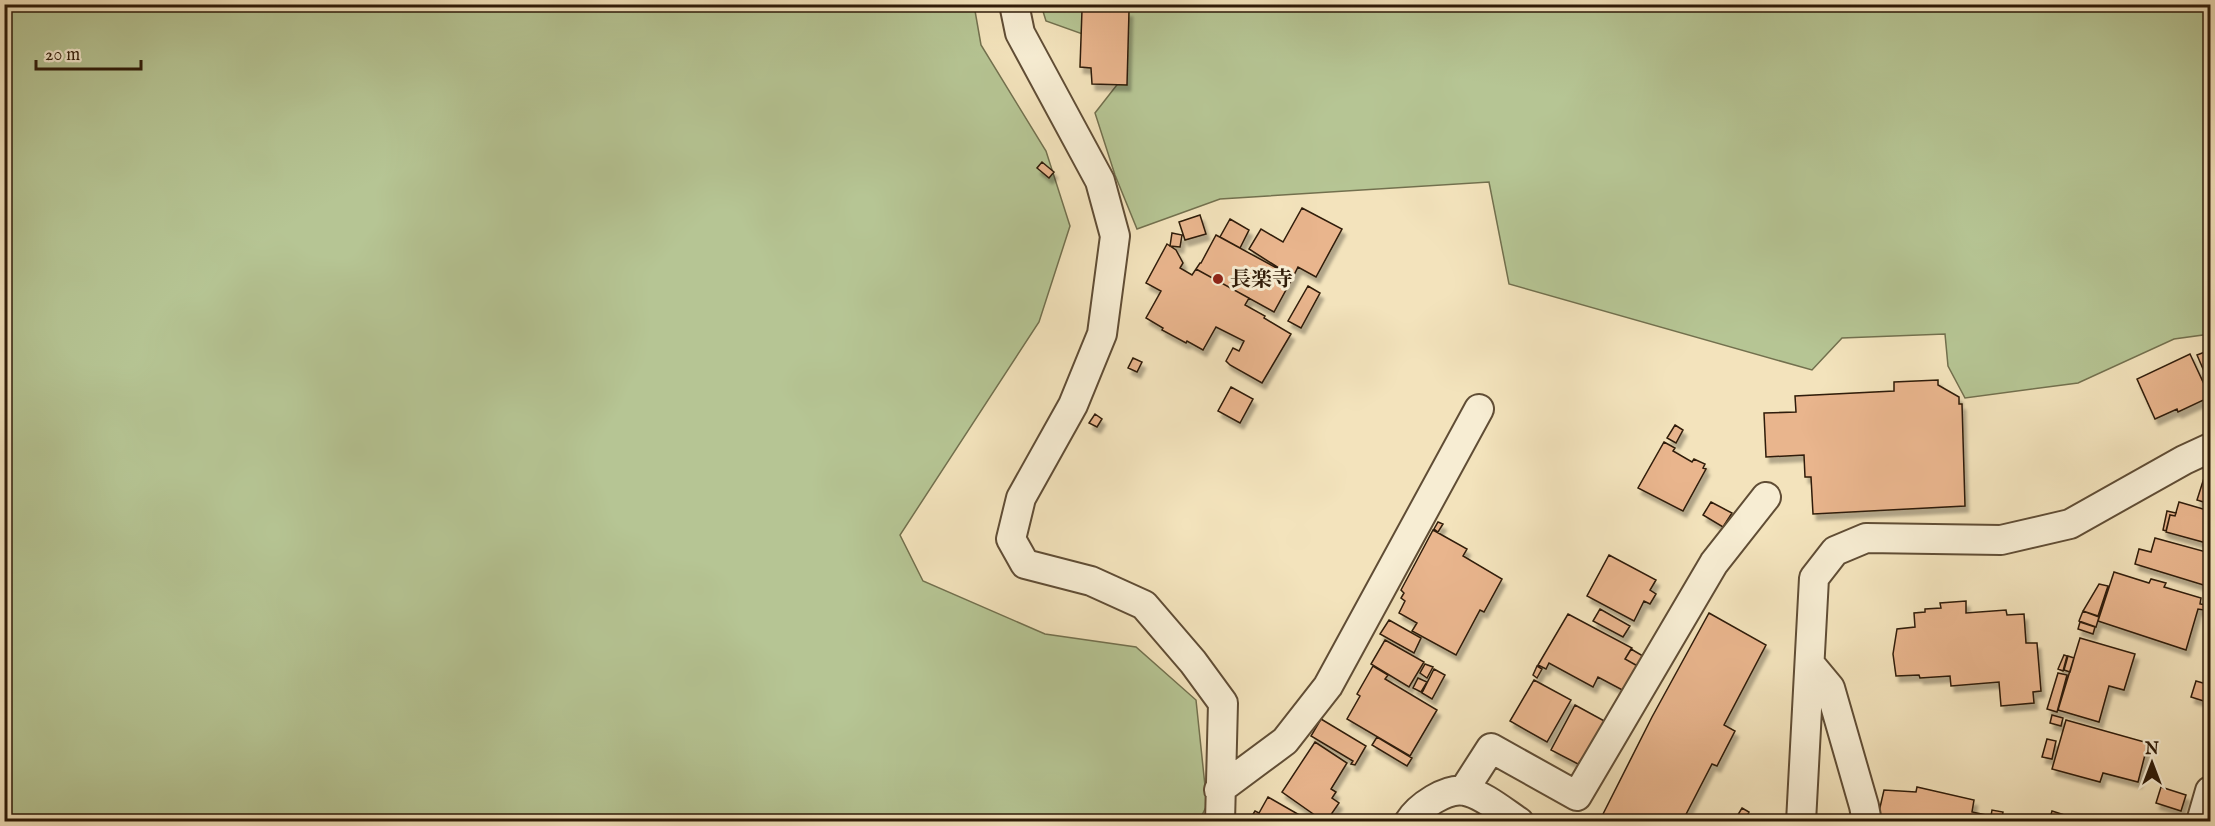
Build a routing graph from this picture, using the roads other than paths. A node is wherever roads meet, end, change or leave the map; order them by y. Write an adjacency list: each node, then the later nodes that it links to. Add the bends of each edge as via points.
1 (1014, 4): 6 (street, via 1020,33 1100,181 1116,236 1102,334 1073,405 1021,498 1011,539 1025,564 1091,581 1143,605 1193,662 1223,703)
2 (1479, 409): 6 (street, via 1328,686 1285,741)
3 (2211, 448): 5 (street, via 2070,524 2001,540 1866,538 1835,551 1814,578)
4 (1766, 497): 7 (street, via 1714,563 1577,796 1491,748)
5 (1810, 664): 12 (street); 13 (street, via 1830,688)
6 (1219, 789): 9 (street)
7 (1464, 790): 10 (street, via 1439,796 1416,811); 11 (street)
8 (2211, 791): 14 (street)
9 (1220, 822)
10 (1409, 822)
11 (1519, 822)
12 (1801, 822)
13 (1867, 822)
14 (2201, 822)

